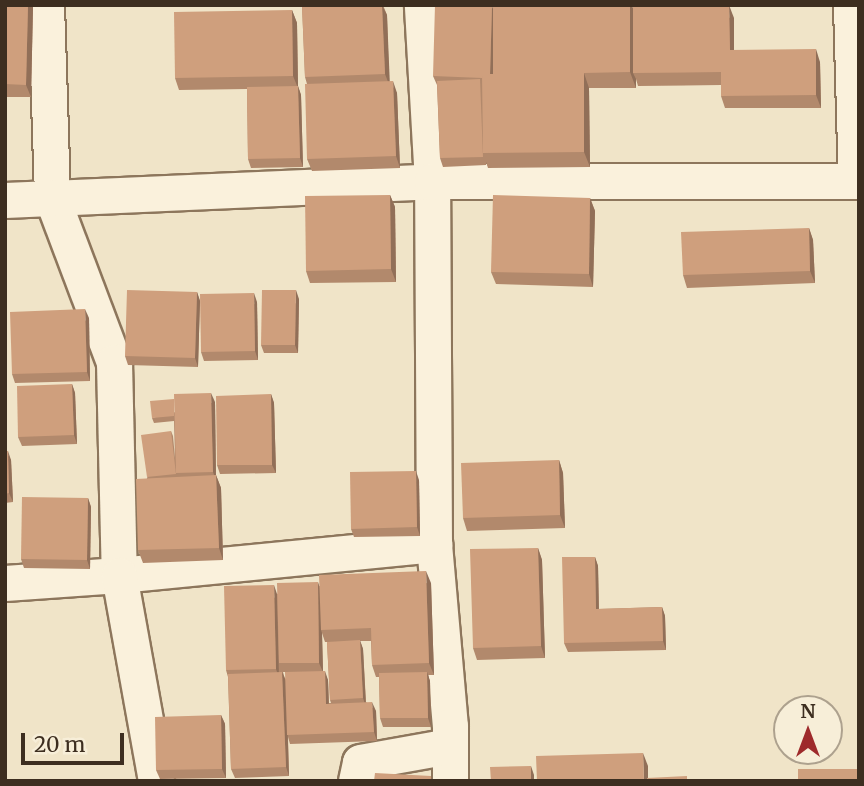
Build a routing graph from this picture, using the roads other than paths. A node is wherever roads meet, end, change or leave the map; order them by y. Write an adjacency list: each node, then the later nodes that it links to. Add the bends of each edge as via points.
1 (46, 5): 6 (street)
2 (422, 5): 4 (street)
3 (851, 5): 5 (street)
4 (432, 181): 5 (street); 6 (street); 8 (street)
5 (858, 181)
6 (52, 198): 7 (street); 9 (street, via 114,362)
7 (5, 200)
8 (434, 544): 9 (street); 11 (street)
9 (120, 575): 10 (street); 12 (street)
10 (5, 583)
11 (450, 746): 13 (street, via 360,762); 14 (street)
12 (156, 781)
13 (356, 781)
14 (450, 781)

